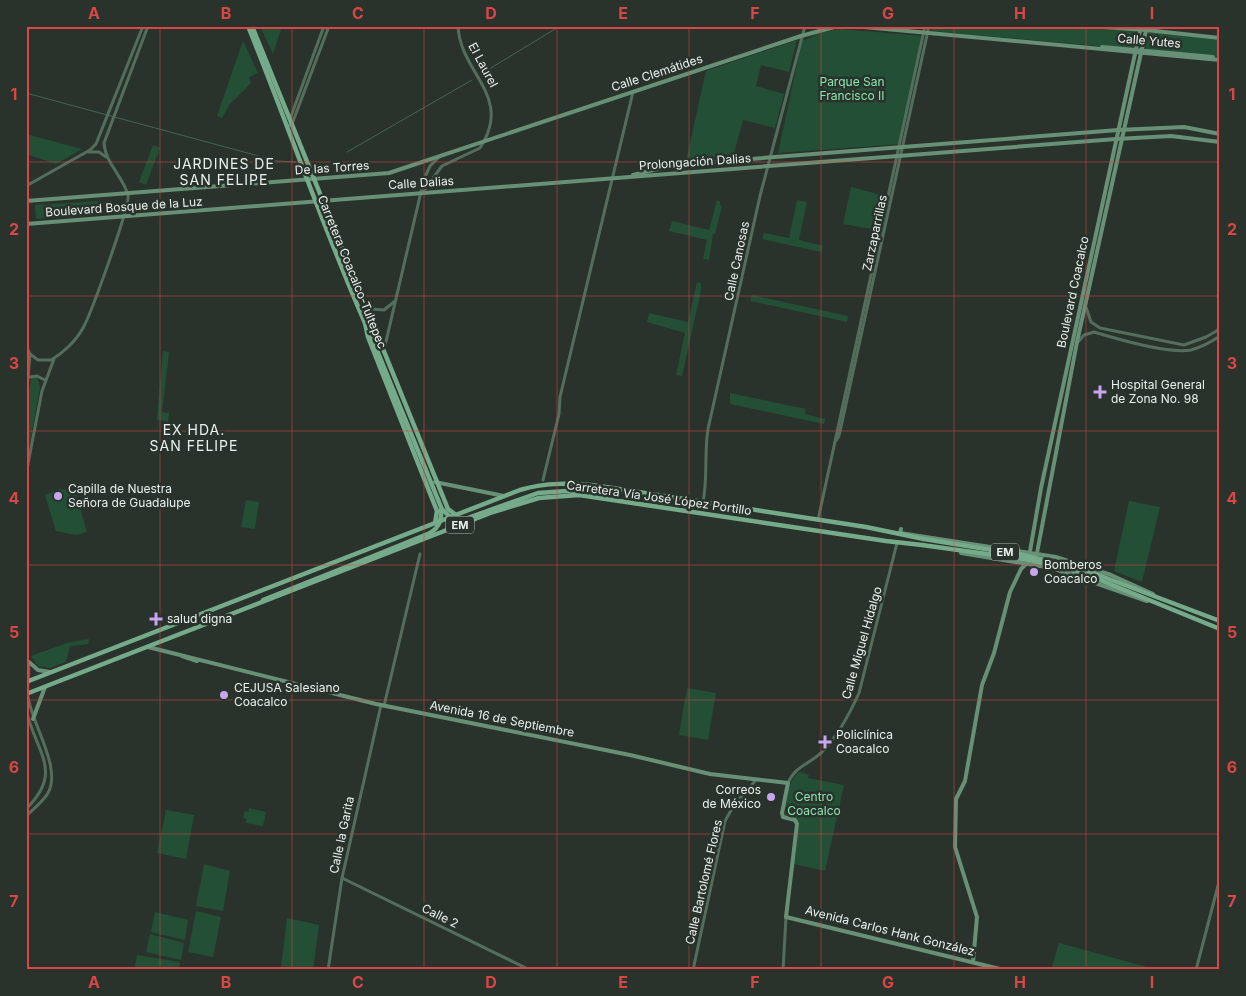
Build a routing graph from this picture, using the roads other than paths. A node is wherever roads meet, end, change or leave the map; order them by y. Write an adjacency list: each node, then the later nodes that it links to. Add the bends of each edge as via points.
1 (143, 26): 23 (street)
2 (148, 26): 24 (street)
3 (248, 26): 27 (main road, Carretera Coacalco-Tultepec)
4 (252, 26): 26 (main road, Carretera Coacalco-Tultepec)
5 (324, 26): 26 (street)
6 (328, 26): 26 (street)
7 (458, 26): 33 (street, El Laurel, via 461,44 490,99 490,120)
8 (805, 26): 17 (street, Calle Canosas)
9 (838, 26): 17 (main road, Calle Clemátides)
10 (853, 26): 11 (main road)
11 (859, 26): 16 (main road)
12 (927, 26): 16 (street, Zarzaparrillas)
13 (1090, 26): 14 (main road, Calle Yutes)
14 (1140, 28): 15 (main road, Calle Yutes); 20 (main road, Boulevard Coacalco)
15 (1147, 28): 18 (main road, Calle Yutes); 21 (main road, Boulevard Coacalco)
16 (926, 33): 19 (main road, Calle Yutes); 35 (street, Zarzaparrillas)
17 (802, 36): 25 (main road, Calle Clemátides); 39 (street, Calle Canosas)
18 (1220, 38)
19 (1046, 44): 20 (main road, Calle Yutes); 22 (main road, Calle Yutes, bridge)
20 (1136, 53): 21 (main road, Calle Yutes); 28 (main road, Boulevard Coacalco)
21 (1142, 53): 22 (main road, Calle Yutes); 29 (main road, Boulevard Coacalco)
22 (1220, 60)
23 (119, 88): 24 (street); 36 (street, via 96,144)
24 (124, 90): 40 (street, via 104,143)
25 (633, 91): 33 (main road, Calle Clemátides); 44 (street)
26 (291, 122): 27 (street); 43 (main road, Carretera Coacalco-Tultepec)
27 (287, 127): 45 (main road, Carretera Coacalco-Tultepec)
28 (1118, 130): 29 (main road, Prolongación Dalias); 31 (main road, Boulevard Coacalco); 35 (main road, Prolongación Dalias)
29 (1125, 130): 30 (main road, Prolongación Dalias, via 1184,128); 32 (main road, Boulevard Coacalco)
30 (1220, 134)
31 (1116, 139): 32 (main road, Prolongación Dalias); 38 (main road, Prolongación Dalias); 68 (main road, Boulevard Coacalco)
32 (1124, 139): 34 (main road, Prolongación Dalias, via 1171,136); 59 (main road, Boulevard Coacalco)
33 (484, 142): 37 (main road, De las Torres); 47 (street, via 477,150 437,170)
34 (1220, 142)
35 (901, 147): 38 (street, Zarzaparrillas); 39 (main road, Prolongación Dalias)
36 (86, 153): 40 (street, via 99,152); 46 (street)
37 (440, 156): 43 (main road, De las Torres, via 378,175); 47 (street, via 427,172)
38 (899, 156): 41 (main road, Prolongación Dalias); 86 (street, Zarzaparrillas)
39 (771, 157): 41 (street, Calle Canosas); 42 (main road, Prolongación Dalias, via 674,165)
40 (108, 159): 48 (street)
41 (768, 167): 42 (main road, Prolongación Dalias); 84 (street, Calle Canosas, via 708,429)
42 (622, 177): 44 (main road, Calle Dalias)
43 (313, 178): 45 (main road, De las Torres); 49 (main road, Carretera Coacalco-Tultepec)
44 (612, 178): 47 (main road, Calle Dalias); 79 (street)
45 (305, 179): 48 (main road, De las Torres); 51 (main road, Carretera Coacalco-Tultepec)
46 (26, 186)
47 (422, 193): 49 (main road, Calle Dalias); 57 (street)
48 (128, 194): 50 (main road, De las Torres); 53 (street)
49 (322, 200): 51 (main road, Calle Dalias); 55 (main road, Carretera Coacalco-Tultepec)
50 (26, 201)
51 (314, 201): 52 (main road, Calle Dalias); 56 (main road, Carretera Coacalco-Tultepec)
52 (223, 209): 53 (main road, Boulevard Bosque de la Luz)
53 (124, 217): 54 (main road, Boulevard Bosque de la Luz); 67 (street, via 83,329 76,340)
54 (26, 224)
55 (345, 257): 56 (main road); 58 (main road, Carretera Coacalco-Tultepec)
56 (338, 260): 74 (main road, Carretera Coacalco-Tultepec)
57 (397, 298): 58 (street, via 389,307 377,310); 65 (street)
58 (361, 299): 60 (main road, Carretera Coacalco-Tultepec)
59 (1086, 307): 61 (street, via 1091,322 1100,328 1171,344 1192,344); 63 (main road, Boulevard Coacalco)
60 (367, 313): 65 (main road, Carretera Coacalco-Tultepec); 101 (main road, bridge, via 372,338 441,507 441,521 430,533)
61 (1220, 329)
62 (1220, 336): 63 (street, via 1185,350 1091,332)
63 (1077, 342): 71 (main road, Boulevard Coacalco)
64 (26, 346): 66 (street)
65 (384, 353): 77 (main road, Carretera Coacalco-Tultepec)
66 (30, 354): 67 (street, via 42,361); 69 (street)
67 (55, 358): 70 (street)
68 (1067, 370): 71 (main road); 73 (main road, Boulevard Coacalco)
69 (29, 376): 70 (street); 75 (street)
70 (45, 380): 76 (street)
71 (1070, 380): 72 (main road, Boulevard Coacalco)
72 (1068, 386): 73 (main road); 92 (main road, Boulevard Coacalco)
73 (1062, 392): 91 (main road, Boulevard Coacalco)
74 (391, 396): 78 (main road, Carretera Coacalco-Tultepec); 83 (main road, bridge, via 401,411 440,506 454,518 465,519 538,494 567,491)
75 (26, 401)
76 (26, 474)
77 (435, 476): 78 (main road, via 431,481); 80 (main road, Carretera Coacalco-Tultepec)
78 (424, 479): 81 (main road, Carretera Coacalco-Tultepec)
79 (543, 480)
80 (437, 482): 81 (main road, via 431,482); 82 (main road); 85 (main road, Carretera Coacalco-Tultepec, via 448,508)
81 (427, 487): 87 (main road, Carretera Coacalco-Tultepec, via 438,514)
82 (505, 496): 84 (main road, Carretera Vía José López Portillo / EM, via 533,487 572,484); 85 (main road, Carretera Vía José López Portillo / EM)
83 (622, 501): 89 (main road, Carretera Vía José López Portillo / EM); 101 (main road, Carretera Vía José López Portillo / EM, via 556,495 526,501)
84 (703, 502): 86 (main road, Carretera Vía José López Portillo / EM)
85 (457, 515): 87 (main road, Carretera Vía José López Portillo / EM)
86 (818, 520): 88 (main road, Carretera Vía José López Portillo / EM)
87 (434, 523): 107 (main road, Carretera Vía José López Portillo / EM)
88 (901, 531): 90 (main road); 98 (main road, Carretera Vía José López Portillo / EM, bridge, via 924,539 1038,558)
89 (897, 542): 95 (main road); 98 (main road, Carretera Vía José López Portillo / EM, bridge, via 1030,560); 115 (street, Calle Miguel Hidalgo, via 859,693 850,714 822,753 794,771)
90 (1004, 548): 91 (main road); 95 (main road)
91 (1029, 552): 92 (main road); 96 (main road, Boulevard Coacalco)
92 (1037, 553): 94 (main road); 96 (main road)
93 (420, 554): 111 (street, Calle la Garita)
94 (1056, 556): 97 (main road, via 1049,561); 99 (main road, via 1111,575)
95 (1002, 559): 96 (main road)
96 (1028, 563): 97 (main road); 121 (main road, via 1021,569 1010,592 994,653 983,679 965,781 956,800 955,847 977,918)
97 (1052, 568): 100 (main road)
98 (1084, 571): 99 (main road, Carretera Vía José López Portillo / EM); 100 (main road, Carretera Vía José López Portillo / EM)
99 (1152, 594): 102 (main road, Carretera Vía José López Portillo / EM)
100 (1150, 601): 103 (main road, Carretera Vía José López Portillo / EM)
101 (244, 609): 104 (main road, Carretera Vía José López Portillo / EM)
102 (1220, 620)
103 (1220, 630)
104 (148, 647): 109 (main road, Carretera Vía José López Portillo / EM); 111 (main road, Avenida 16 de Septiembre)
105 (26, 655): 106 (street)
106 (29, 662): 107 (main road, via 43,672); 108 (street)
107 (57, 671): 108 (main road, Carretera Vía José López Portillo / EM)
108 (27, 682): 110 (street)
109 (45, 687): 110 (main road, Carretera Vía José López Portillo / EM); 113 (main road)
110 (27, 694): 113 (street)
111 (382, 706): 114 (main road, Avenida 16 de Septiembre, via 710,774); 118 (street, Calle la Garita)
112 (26, 710): 116 (street, via 47,778 42,791)
113 (33, 719): 117 (street, via 50,760 51,778 46,796)
114 (758, 778): 115 (main road, Avenida 16 de Septiembre); 125 (street, Calle Bartolomé Flores, via 734,805 725,821)
115 (788, 783): 120 (main road, Avenida Carlos Hank González, via 783,817 795,820 797,824)
116 (26, 809)
117 (26, 816)
118 (342, 878): 123 (street, Calle la Garita); 124 (street, Calle 2)
119 (1220, 878): 128 (street)
120 (786, 917): 121 (main road, Avenida Carlos Hank González); 126 (street)
121 (973, 962): 122 (main road, Avenida Carlos Hank González)
122 (997, 969): 127 (main road, Avenida Carlos Hank González)
123 (328, 970)
124 (530, 970)
125 (693, 970)
126 (783, 970)
127 (1004, 970)
128 (1196, 970)

